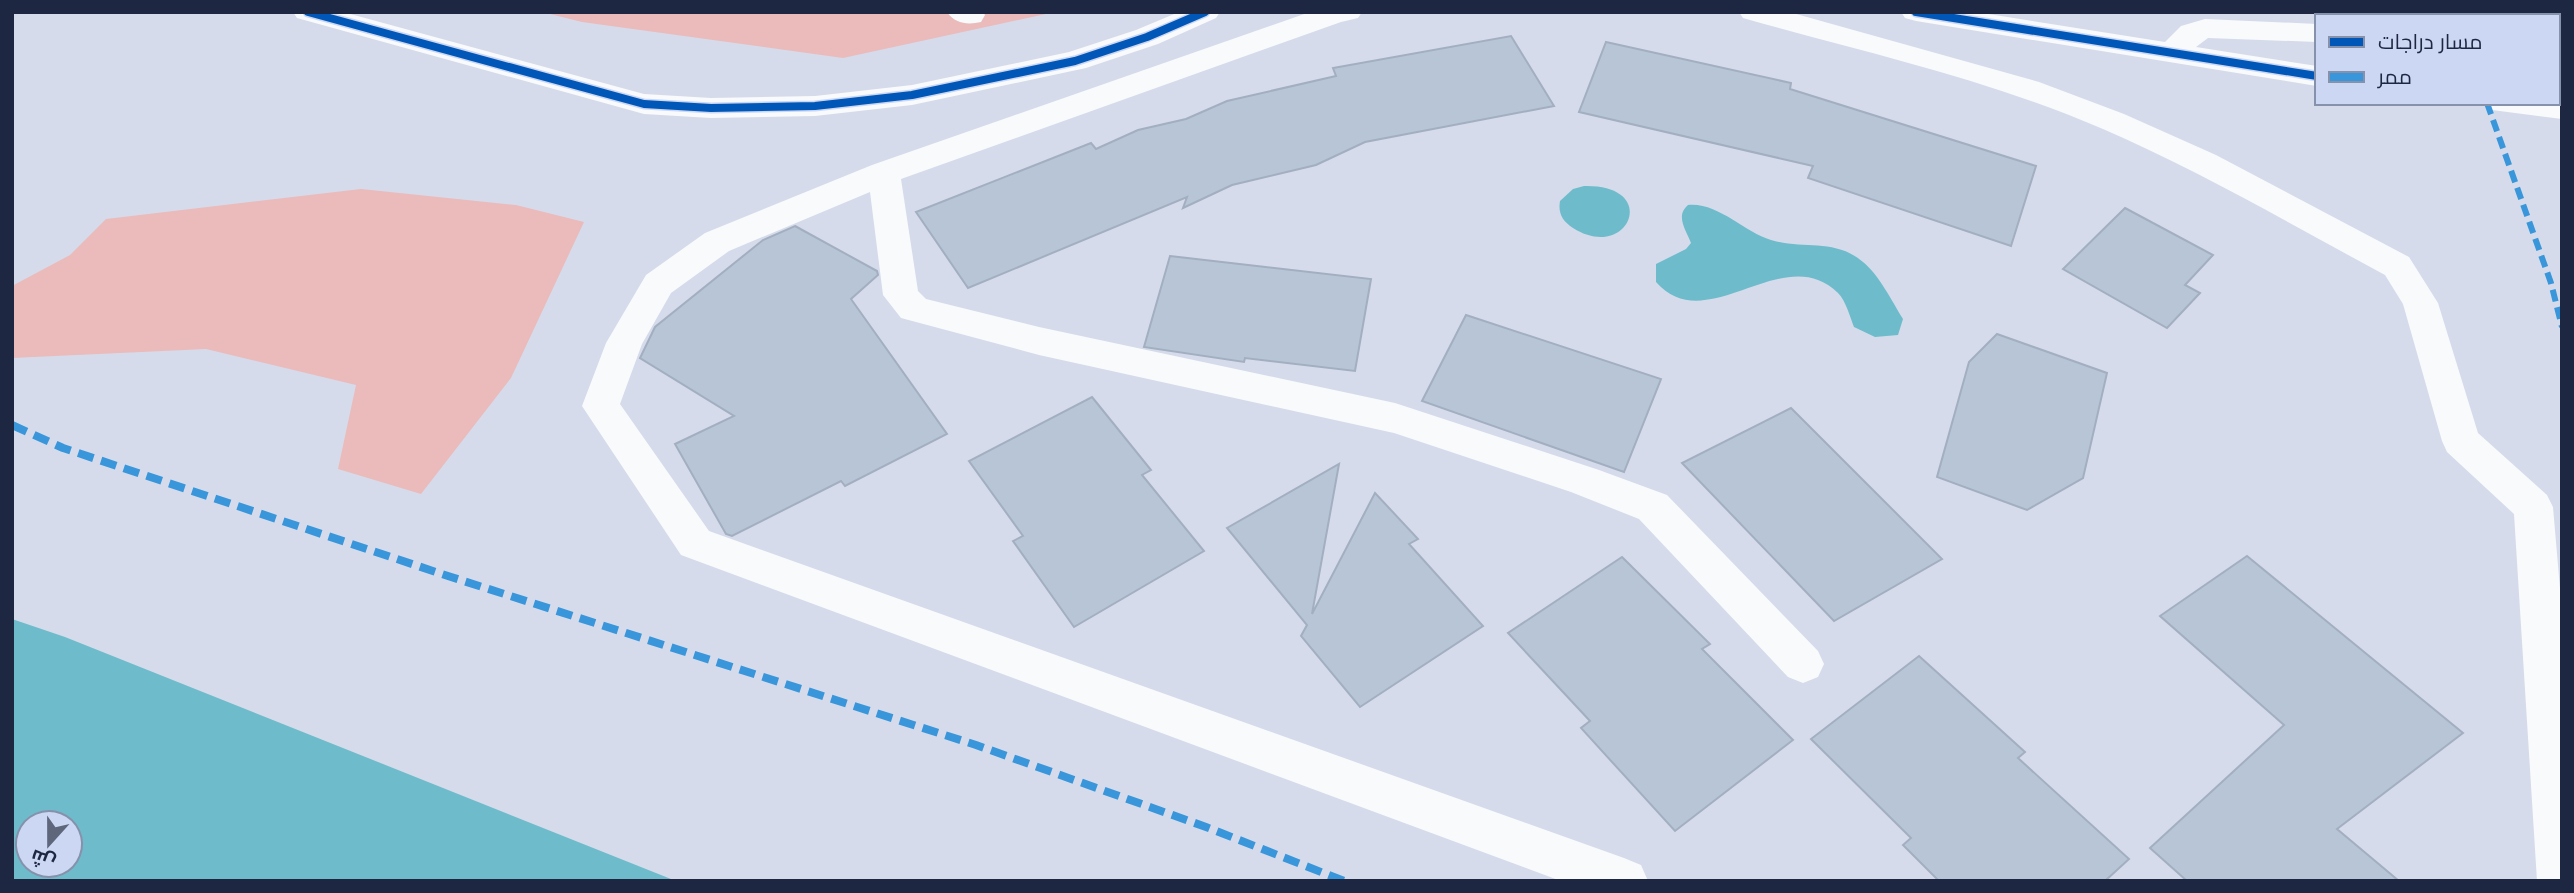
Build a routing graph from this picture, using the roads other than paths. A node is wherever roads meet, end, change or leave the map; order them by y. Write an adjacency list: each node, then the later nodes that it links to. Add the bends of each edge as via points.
1 (308, 12): 4 (street, via 644,104 711,108 815,107 912,95 1075,61)
2 (404, 12): 3 (street, via 601,68 719,83 826,79 909,69 1043,44)
3 (1140, 12)
4 (1205, 12)
5 (1347, 12): 8 (street)
6 (1754, 12): 18 (street, via 2028,89 2113,121 2204,163 2397,266 2420,303 2461,441 2533,507)
7 (1916, 12): 10 (street)
8 (1338, 13): 15 (street)
9 (2315, 33): 10 (street, via 2205,28)
10 (2161, 50): 11 (street); 12 (street)
11 (2315, 64)
12 (2315, 76)
13 (2523, 105): 14 (street)
14 (2562, 109)
15 (884, 173): 16 (street, via 901,295 914,309 1039,341 1395,418 1653,507); 17 (street, via 717,242 658,284 624,343 601,406 695,543)
16 (1803, 664)
17 (1624, 881)
18 (2561, 881)

